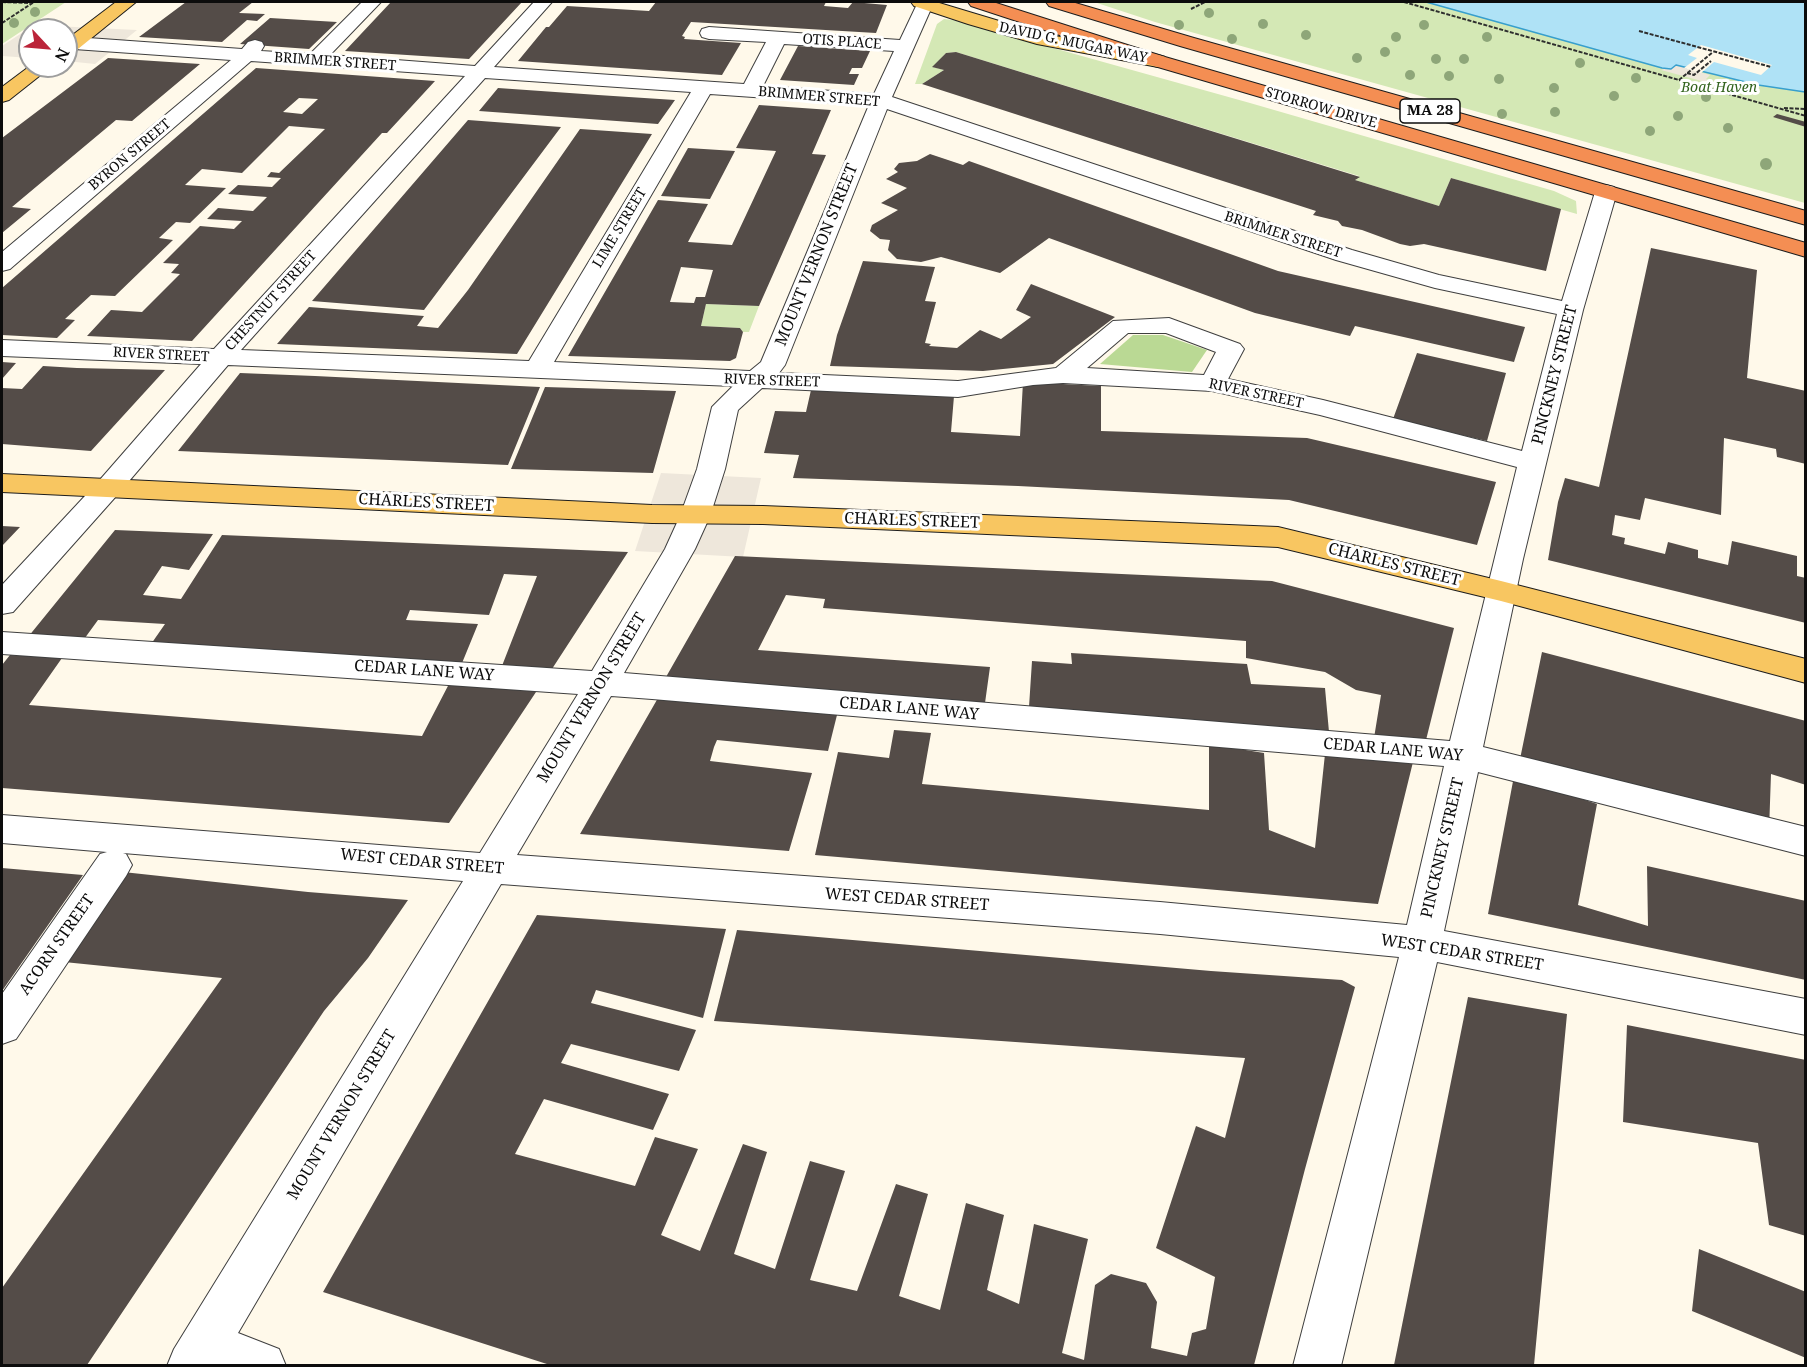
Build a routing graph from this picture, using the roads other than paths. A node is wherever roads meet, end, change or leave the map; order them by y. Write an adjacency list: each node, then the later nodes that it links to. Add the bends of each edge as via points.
1 (127, 2): 9 (main road)
2 (372, 2): 13 (street)
3 (543, 2): 15 (street, CHESTNUT STREET)
4 (923, 2): 11 (street, MOUNT VERNON STREET); 14 (main road, DAVID G. MUGAR WAY / MA 28, via 1037,38)
5 (977, 2): 14 (highway, STORROW DRIVE)
6 (1055, 2): 22 (highway, STORROW DRIVE / MA 28)
7 (709, 33): 8 (street, OTIS PLACE)
8 (778, 38): 11 (street, OTIS PLACE); 18 (street, OTIS PLACE)
9 (78, 40)
10 (78, 46): 12 (street, BRIMMER STREET)
11 (905, 46): 20 (street, MOUNT VERNON STREET)
12 (250, 50): 13 (street, BRIMMER STREET); 24 (street, BYRON STREET)
13 (315, 60): 15 (street, BRIMMER STREET)
14 (1158, 60): 21 (highway, STORROW DRIVE / MA 28)
15 (479, 72): 17 (street, BRIMMER STREET); 27 (street, CHESTNUT STREET)
16 (26, 78): 19 (main road)
17 (704, 88): 18 (street, BRIMMER STREET); 28 (street, LIME STREET)
18 (750, 91): 20 (street, BRIMMER STREET)
19 (2, 96)
20 (881, 100): 25 (street, BRIMMER STREET, via 1344,255 1435,281); 30 (street, MOUNT VERNON STREET, via 772,365)
21 (1606, 192): 23 (highway, STORROW DRIVE / MA 28); 25 (street, PINCKNEY STREET)
22 (1806, 218)
23 (1806, 250)
24 (2, 264)
25 (1571, 310): 32 (street, PINCKNEY STREET)
26 (2, 348): 27 (street, RIVER STREET)
27 (220, 357): 28 (street, RIVER STREET); 34 (street, CHESTNUT STREET)
28 (537, 369): 30 (street, RIVER STREET)
29 (1064, 375): 30 (street, RIVER STREET, via 958,389); 31 (street, RIVER STREET); 31 (street, via 1122,326 1169,325 1231,349)
30 (757, 380): 35 (street, MOUNT VERNON STREET, via 725,407)
31 (1212, 383): 32 (street, RIVER STREET)
32 (1533, 462): 36 (street, PINCKNEY STREET)
33 (2, 483): 34 (main road, CHARLES STREET)
34 (108, 488): 35 (main road, CHARLES STREET); 37 (street, CHESTNUT STREET)
35 (695, 516): 36 (main road, CHARLES STREET, via 763,515 1278,537); 40 (street, MOUNT VERNON STREET, via 674,561)
36 (1501, 591): 39 (main road, CHARLES STREET); 41 (street, PINCKNEY STREET)
37 (2, 604)
38 (2, 643): 40 (street, CEDAR LANE WAY)
39 (1806, 671)
40 (602, 683): 41 (street, CEDAR LANE WAY); 45 (street, MOUNT VERNON STREET)
41 (1464, 755): 43 (street, CEDAR LANE WAY); 46 (street, PINCKNEY STREET)
42 (2, 829): 45 (street, WEST CEDAR STREET)
43 (1806, 842)
44 (113, 865): 48 (street, ACORN STREET)
45 (489, 868): 46 (street, WEST CEDAR STREET, via 1160,918); 49 (street, MOUNT VERNON STREET)
46 (1422, 943): 47 (street, WEST CEDAR STREET); 51 (street, PINCKNEY STREET)
47 (1806, 1017)
48 (2, 1026)
49 (198, 1355): 50 (street)
50 (262, 1365)
51 (1317, 1365)

